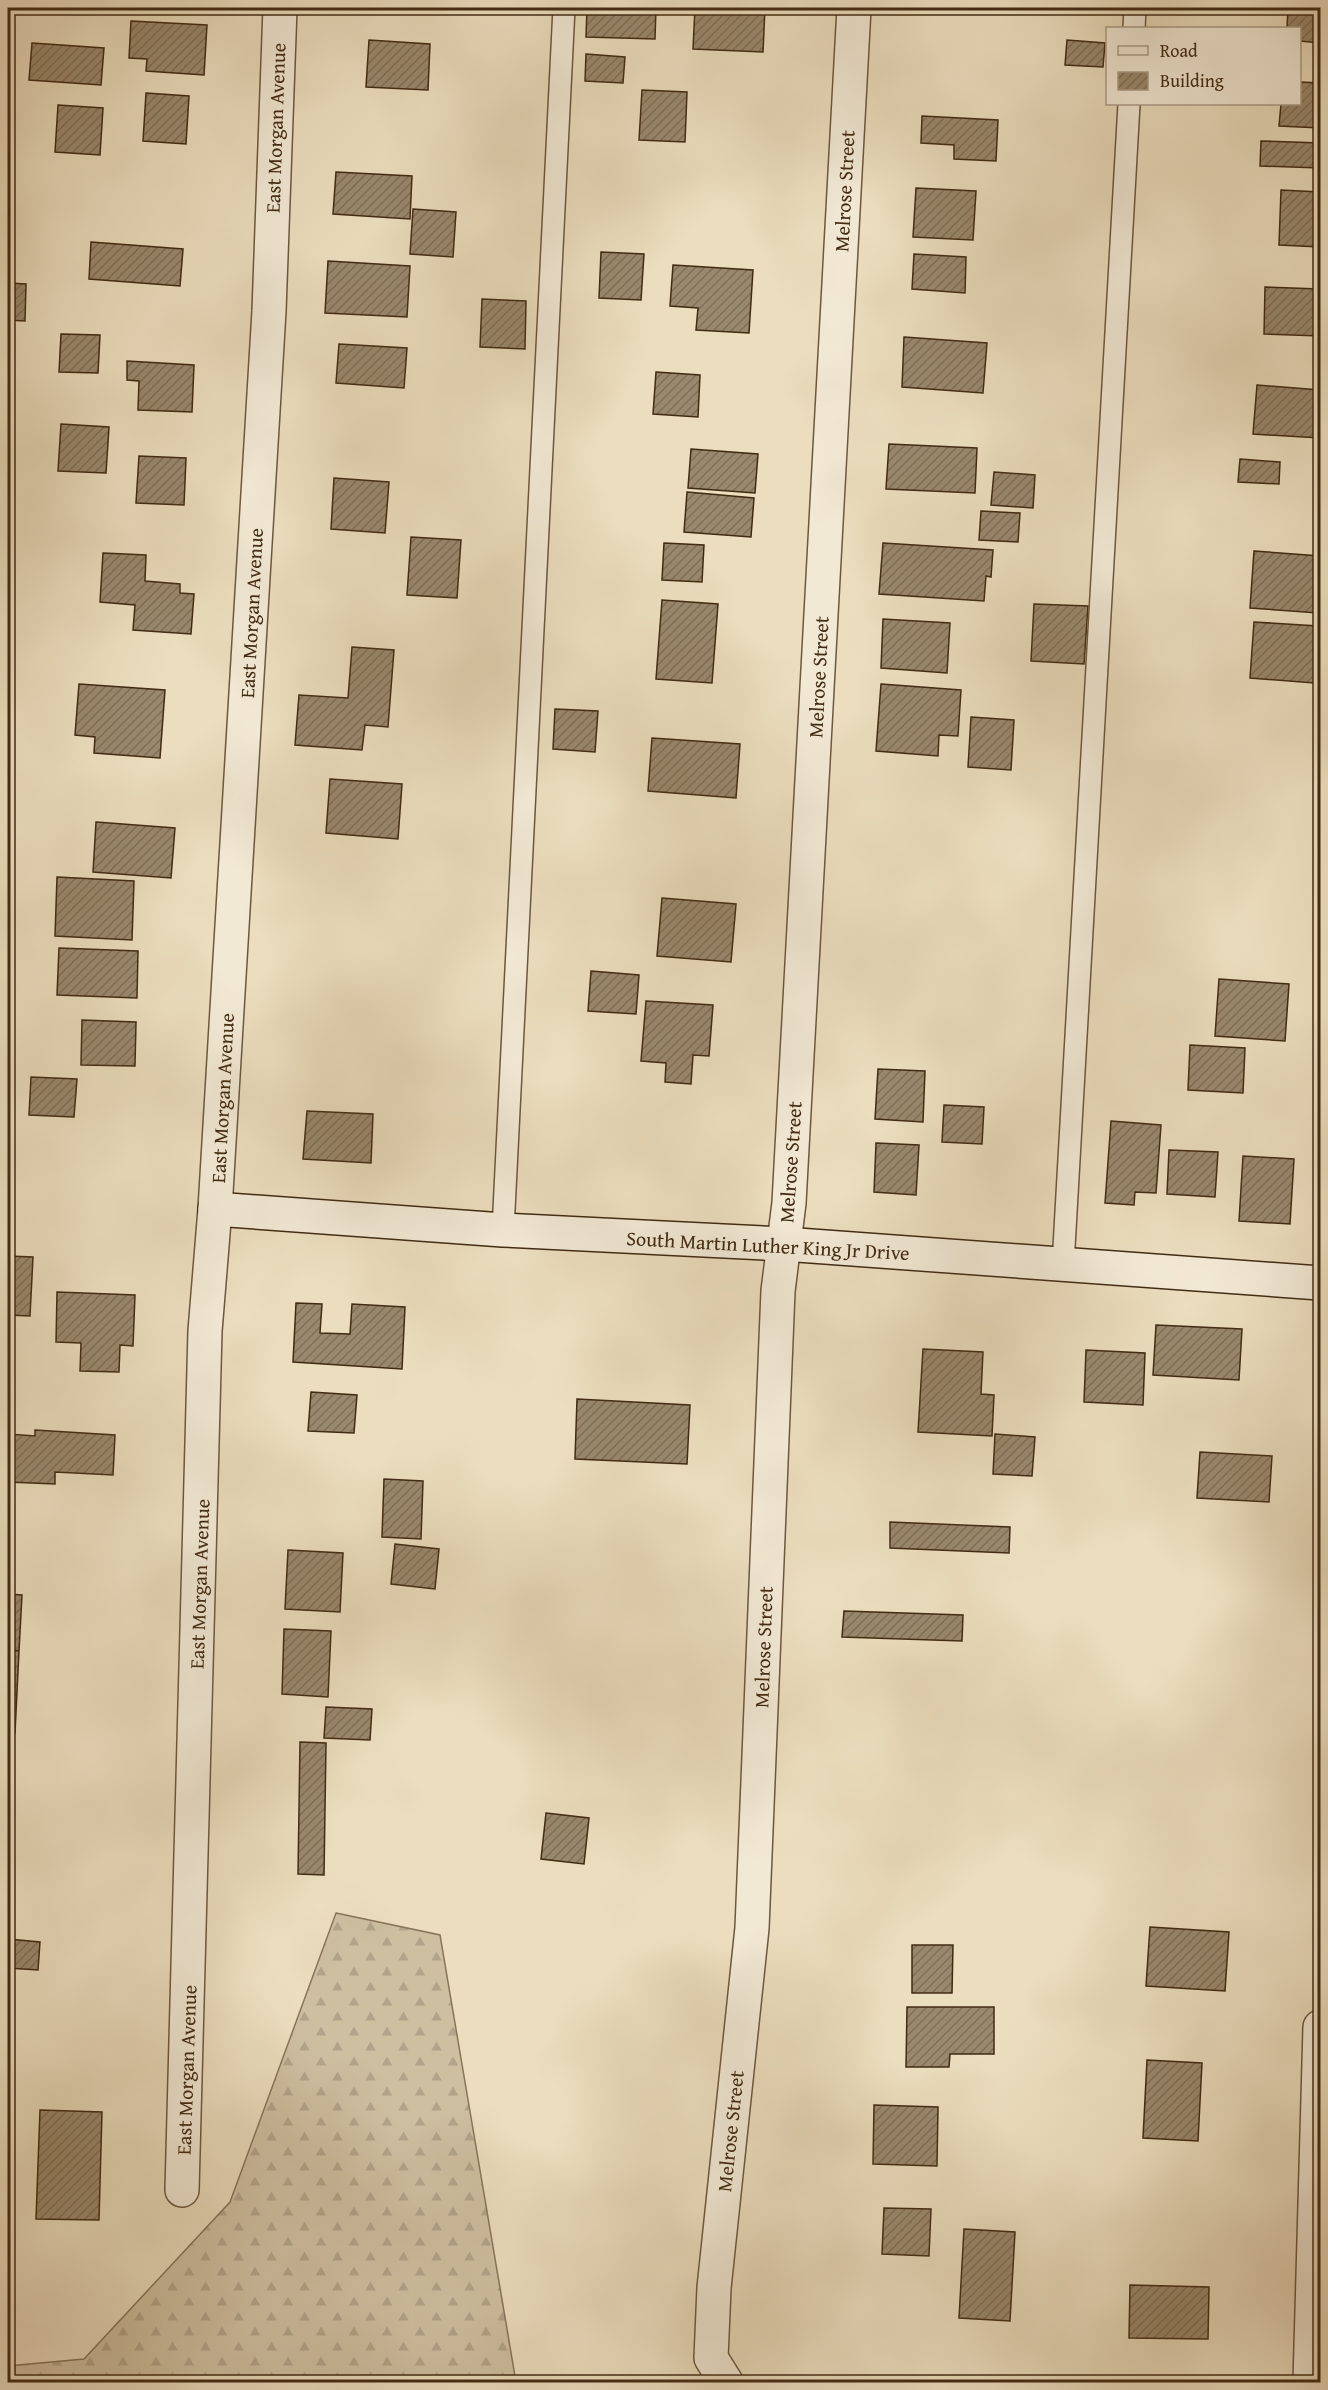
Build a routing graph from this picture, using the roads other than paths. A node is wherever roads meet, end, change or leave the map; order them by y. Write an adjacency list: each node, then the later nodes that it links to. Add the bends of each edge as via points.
1 (280, 8): 7 (street, East Morgan Avenue, via 269,311)
2 (564, 8): 8 (lane)
3 (854, 8): 9 (street, Melrose Street)
4 (1135, 8): 5 (lane)
5 (1134, 27)
6 (1129, 105): 10 (lane)
7 (215, 1209): 8 (street, South Martin Luther King Jr Drive); 13 (street, East Morgan Avenue, via 205,1331)
8 (503, 1230): 9 (street, South Martin Luther King Jr Drive)
9 (784, 1244): 10 (street, South Martin Luther King Jr Drive); 14 (street, Melrose Street, via 778,1291 752,1928 714,2288 711,2358)
10 (1063, 1265): 11 (street, South Martin Luther King Jr Drive)
11 (1320, 1283)
12 (1320, 2027): 15 (street)
13 (182, 2190)
14 (726, 2382)
15 (1310, 2382)

